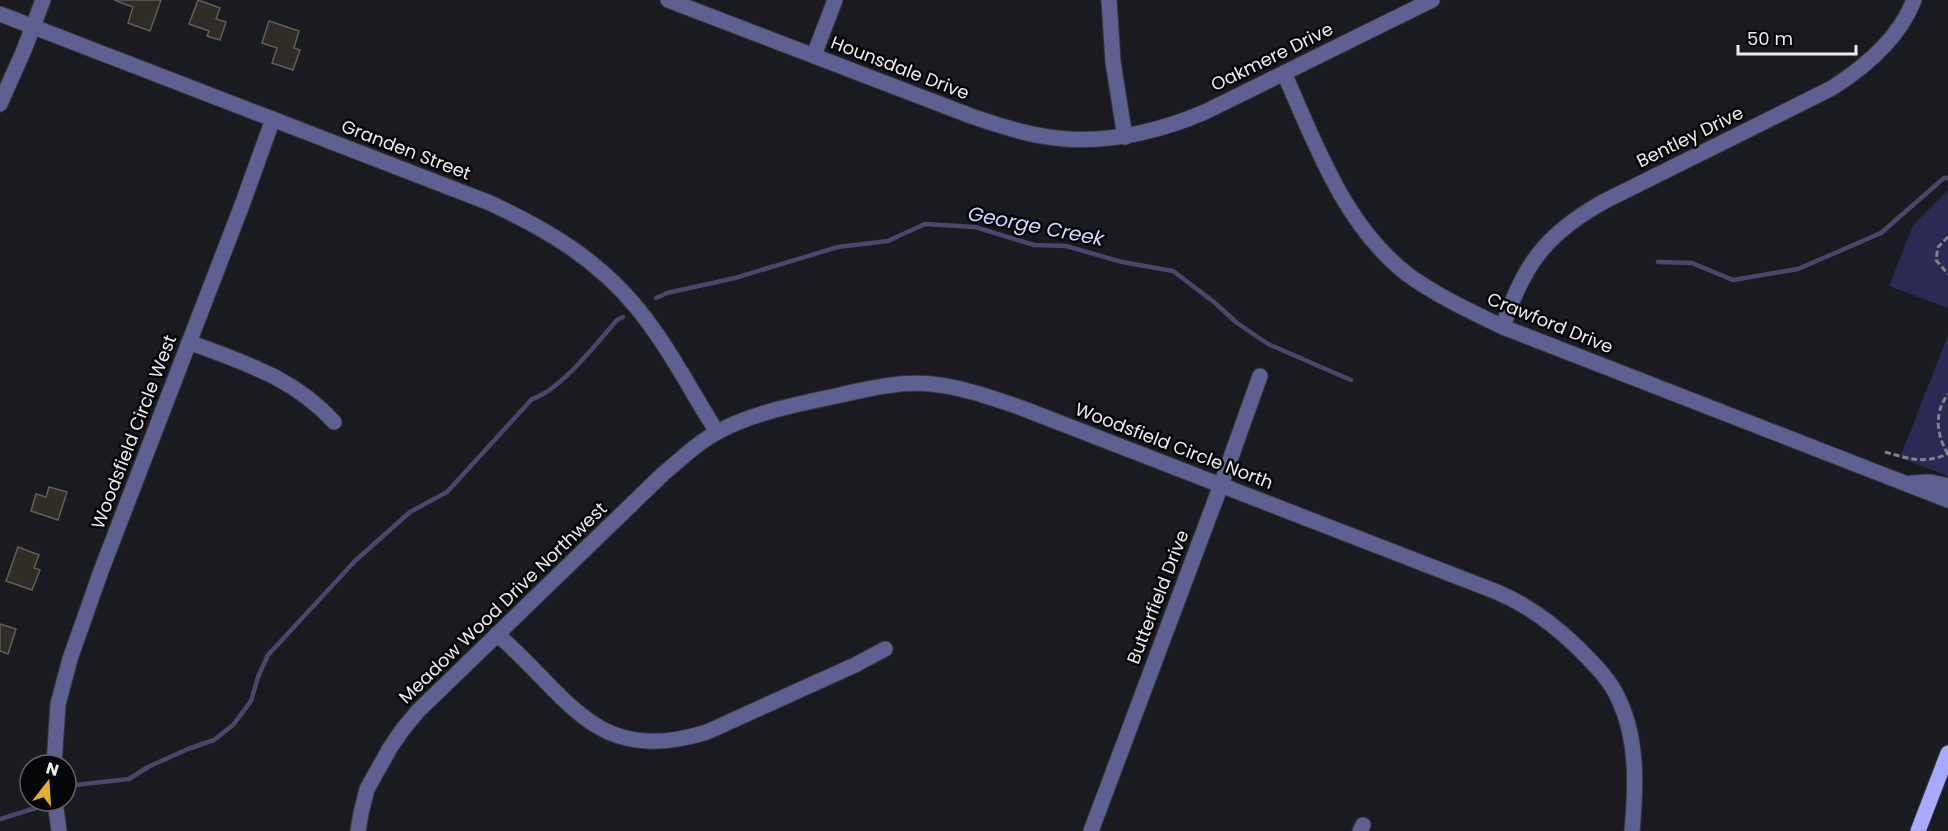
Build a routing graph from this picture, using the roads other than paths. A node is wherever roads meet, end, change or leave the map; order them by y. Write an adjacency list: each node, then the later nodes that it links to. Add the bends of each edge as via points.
1 (44, 0): 8 (street)
2 (668, 0): 9 (street, Hounsdale Drive)
3 (835, 0): 9 (street)
4 (1109, 0): 13 (street, via 1113,62)
5 (1432, 0): 10 (street, Oakmere Drive)
6 (1914, 0): 14 (street, Bentley Drive, via 1886,44 1853,75 1603,202 1564,228 1532,262)
7 (0, 14): 8 (street, Granden Street)
8 (34, 26): 11 (street); 12 (street, Granden Street)
9 (813, 56): 13 (street, Hounsdale Drive, via 1009,128 1071,140)
10 (1284, 73): 13 (street, Oakmere Drive, via 1184,121); 14 (street, Crawford Drive, via 1323,160 1372,239 1424,286)
11 (0, 104)
12 (273, 119): 15 (street, Woodsfield Circle West); 18 (street, Granden Street, via 490,203 571,246 639,310)
13 (1125, 136)
14 (1503, 327): 19 (street, Crawford Drive)
15 (189, 342): 17 (street, via 287,383); 25 (street, Woodsfield Circle West, via 70,659 58,704)
16 (1260, 376): 20 (street, Butterfield Drive)
17 (334, 422)
18 (717, 432): 20 (street, Woodsfield Circle North, via 800,403 886,386 930,384 1019,407); 23 (street, Meadow Wood Drive Northwest, via 664,473)
19 (1906, 483): 21 (street, Crawford Drive); 22 (street, Crawford Drive)
20 (1221, 485): 30 (street, Butterfield Drive); 31 (street, Woodsfield Circle North, via 1519,601 1557,628 1591,660 1619,698 1632,743)
21 (1948, 486)
22 (1948, 500)
23 (497, 634): 24 (street, via 580,715 609,732 642,742 666,742 707,732); 29 (street, Meadow Wood Drive Northwest, via 403,729 367,789)
24 (885, 649)
25 (55, 753)
26 (1948, 753): 32 (main road)
27 (57, 813): 28 (street)
28 (59, 831)
29 (358, 831)
30 (1091, 831)
31 (1632, 831)
32 (1918, 831)

